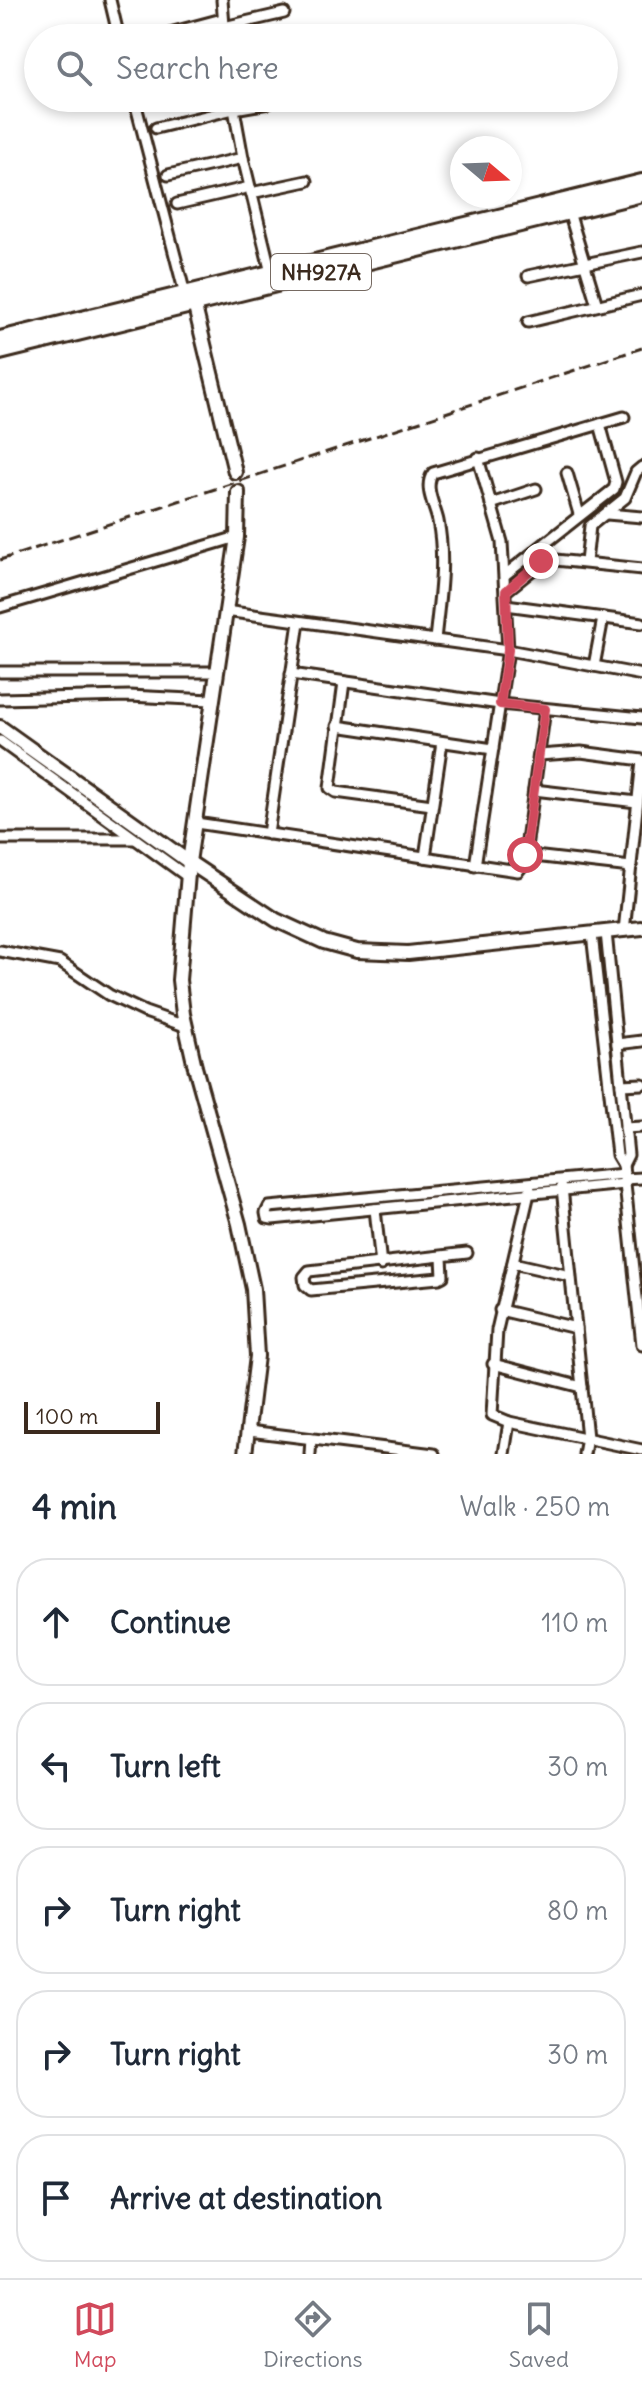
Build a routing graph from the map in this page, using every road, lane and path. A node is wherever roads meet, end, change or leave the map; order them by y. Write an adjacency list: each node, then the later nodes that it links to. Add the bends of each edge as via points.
1 (110, 0): 4 (street)
2 (222, 0): 5 (street)
3 (284, 13): 6 (street)
4 (116, 24)
5 (224, 24)
6 (240, 24)
7 (138, 112): 24 (street)
8 (205, 112): 10 (street)
9 (235, 112): 11 (street)
10 (156, 128)
11 (243, 158): 12 (street); 15 (street)
12 (168, 175)
13 (307, 181): 15 (street)
14 (642, 182): 21 (highway, NH927A)
15 (250, 190): 17 (street); 21 (street)
16 (642, 194): 18 (highway, NH927A)
17 (177, 204)
18 (569, 212): 20 (street); 24 (highway, NH927A)
19 (642, 252): 20 (street)
20 (585, 265): 22 (street); 25 (street)
21 (271, 273): 24 (highway, NH927A)
22 (528, 276)
23 (642, 295): 25 (street)
24 (190, 298): 27 (highway, NH927A); 28 (highway, NH927A); 33 (main road)
25 (597, 305): 26 (street)
26 (528, 322)
27 (0, 339)
28 (0, 352)
29 (624, 417): 30 (street)
30 (600, 424): 31 (street); 38 (street, via 616,485)
31 (478, 458): 37 (street); 52 (street, via 433,473 428,481 443,562)
32 (642, 467): 39 (street, via 628,495)
33 (235, 472)
34 (567, 473): 38 (street)
35 (536, 489): 37 (street)
36 (238, 492): 41 (main road)
37 (491, 504): 44 (street)
38 (579, 514): 44 (street)
39 (607, 514): 40 (street); 42 (street, via 590,526)
40 (642, 517)
41 (237, 537): 47 (street); 48 (main road)
42 (586, 562): 43 (street); 45 (street, via 546,559)
43 (642, 569)
44 (505, 575): 45 (street)
45 (506, 591): 46 (street)
46 (506, 605): 49 (street); 53 (street)
47 (0, 607)
48 (225, 611): 50 (street); 56 (main road)
49 (603, 618): 51 (street); 54 (street)
50 (299, 622): 52 (street); 57 (street)
51 (642, 623)
52 (435, 640): 53 (street)
53 (508, 650): 54 (street); 62 (street)
54 (594, 666): 58 (street)
55 (0, 672): 56 (street)
56 (216, 672): 61 (main road)
57 (291, 674): 59 (street); 76 (street)
58 (642, 675)
59 (344, 682): 62 (street); 65 (street)
60 (0, 699): 61 (street)
61 (211, 700): 75 (main road)
62 (500, 704): 63 (street); 69 (street)
63 (545, 709): 64 (street); 70 (street)
64 (642, 718)
65 (337, 726): 68 (street); 74 (street, via 333,791)
66 (0, 727): 81 (main road)
67 (0, 741): 78 (street)
68 (442, 742): 69 (street); 74 (street)
69 (493, 749): 82 (street)
70 (539, 755): 71 (street, via 581,752); 72 (street)
71 (642, 760): 73 (street)
72 (534, 790): 73 (street); 79 (street)
73 (637, 802): 83 (street)
74 (432, 805): 80 (street)
75 (196, 823): 76 (street); 81 (main road)
76 (268, 834): 80 (street)
77 (0, 839): 78 (street)
78 (135, 839): 84 (street)
79 (525, 855): 82 (street, via 521,869 513,873); 83 (street)
80 (425, 857): 82 (street)
81 (189, 862): 84 (main road); 88 (main road, via 276,920 357,951 408,953)
82 (475, 866)
83 (631, 867): 86 (street)
84 (188, 877): 90 (main road, via 179,980)
85 (642, 928): 86 (main road)
86 (624, 931): 87 (main road)
87 (606, 932): 88 (main road); 92 (street)
88 (592, 934): 97 (street, via 617,1155)
89 (0, 951): 90 (street, via 60,962 109,995)
90 (185, 1026): 114 (main road, via 253,1289 257,1356)
91 (642, 1041): 92 (street)
92 (617, 1044): 94 (street)
93 (642, 1084): 94 (street)
94 (621, 1085): 96 (street)
95 (642, 1127): 96 (street)
96 (625, 1128): 97 (street)
97 (624, 1176): 98 (street); 100 (street); 110 (street)
98 (642, 1178)
99 (532, 1182): 100 (street); 101 (street); 102 (street, via 269,1207 266,1213 272,1219)
100 (562, 1185): 101 (street); 107 (street)
101 (529, 1194): 102 (street); 105 (street)
102 (375, 1209): 106 (street)
103 (467, 1253): 104 (street)
104 (442, 1258): 106 (street); 106 (street, via 439,1278 311,1290 305,1285 309,1271)
105 (513, 1263): 107 (street); 108 (street)
106 (381, 1265)
107 (570, 1276): 109 (street)
108 (500, 1310): 109 (street); 111 (street)
109 (576, 1328): 112 (street)
110 (642, 1345)
111 (493, 1364): 112 (street); 113 (street, via 492,1415)
112 (582, 1387): 115 (street)
113 (509, 1422): 115 (street); 123 (street)
114 (249, 1431): 116 (street); 120 (main road)
115 (587, 1438): 117 (street); 124 (street)
116 (311, 1439): 118 (street); 121 (street)
117 (642, 1450)
118 (369, 1451): 119 (street)
119 (408, 1453): 122 (street)
120 (245, 1454)
121 (310, 1454)
122 (434, 1454)
123 (504, 1454)
124 (584, 1454)

